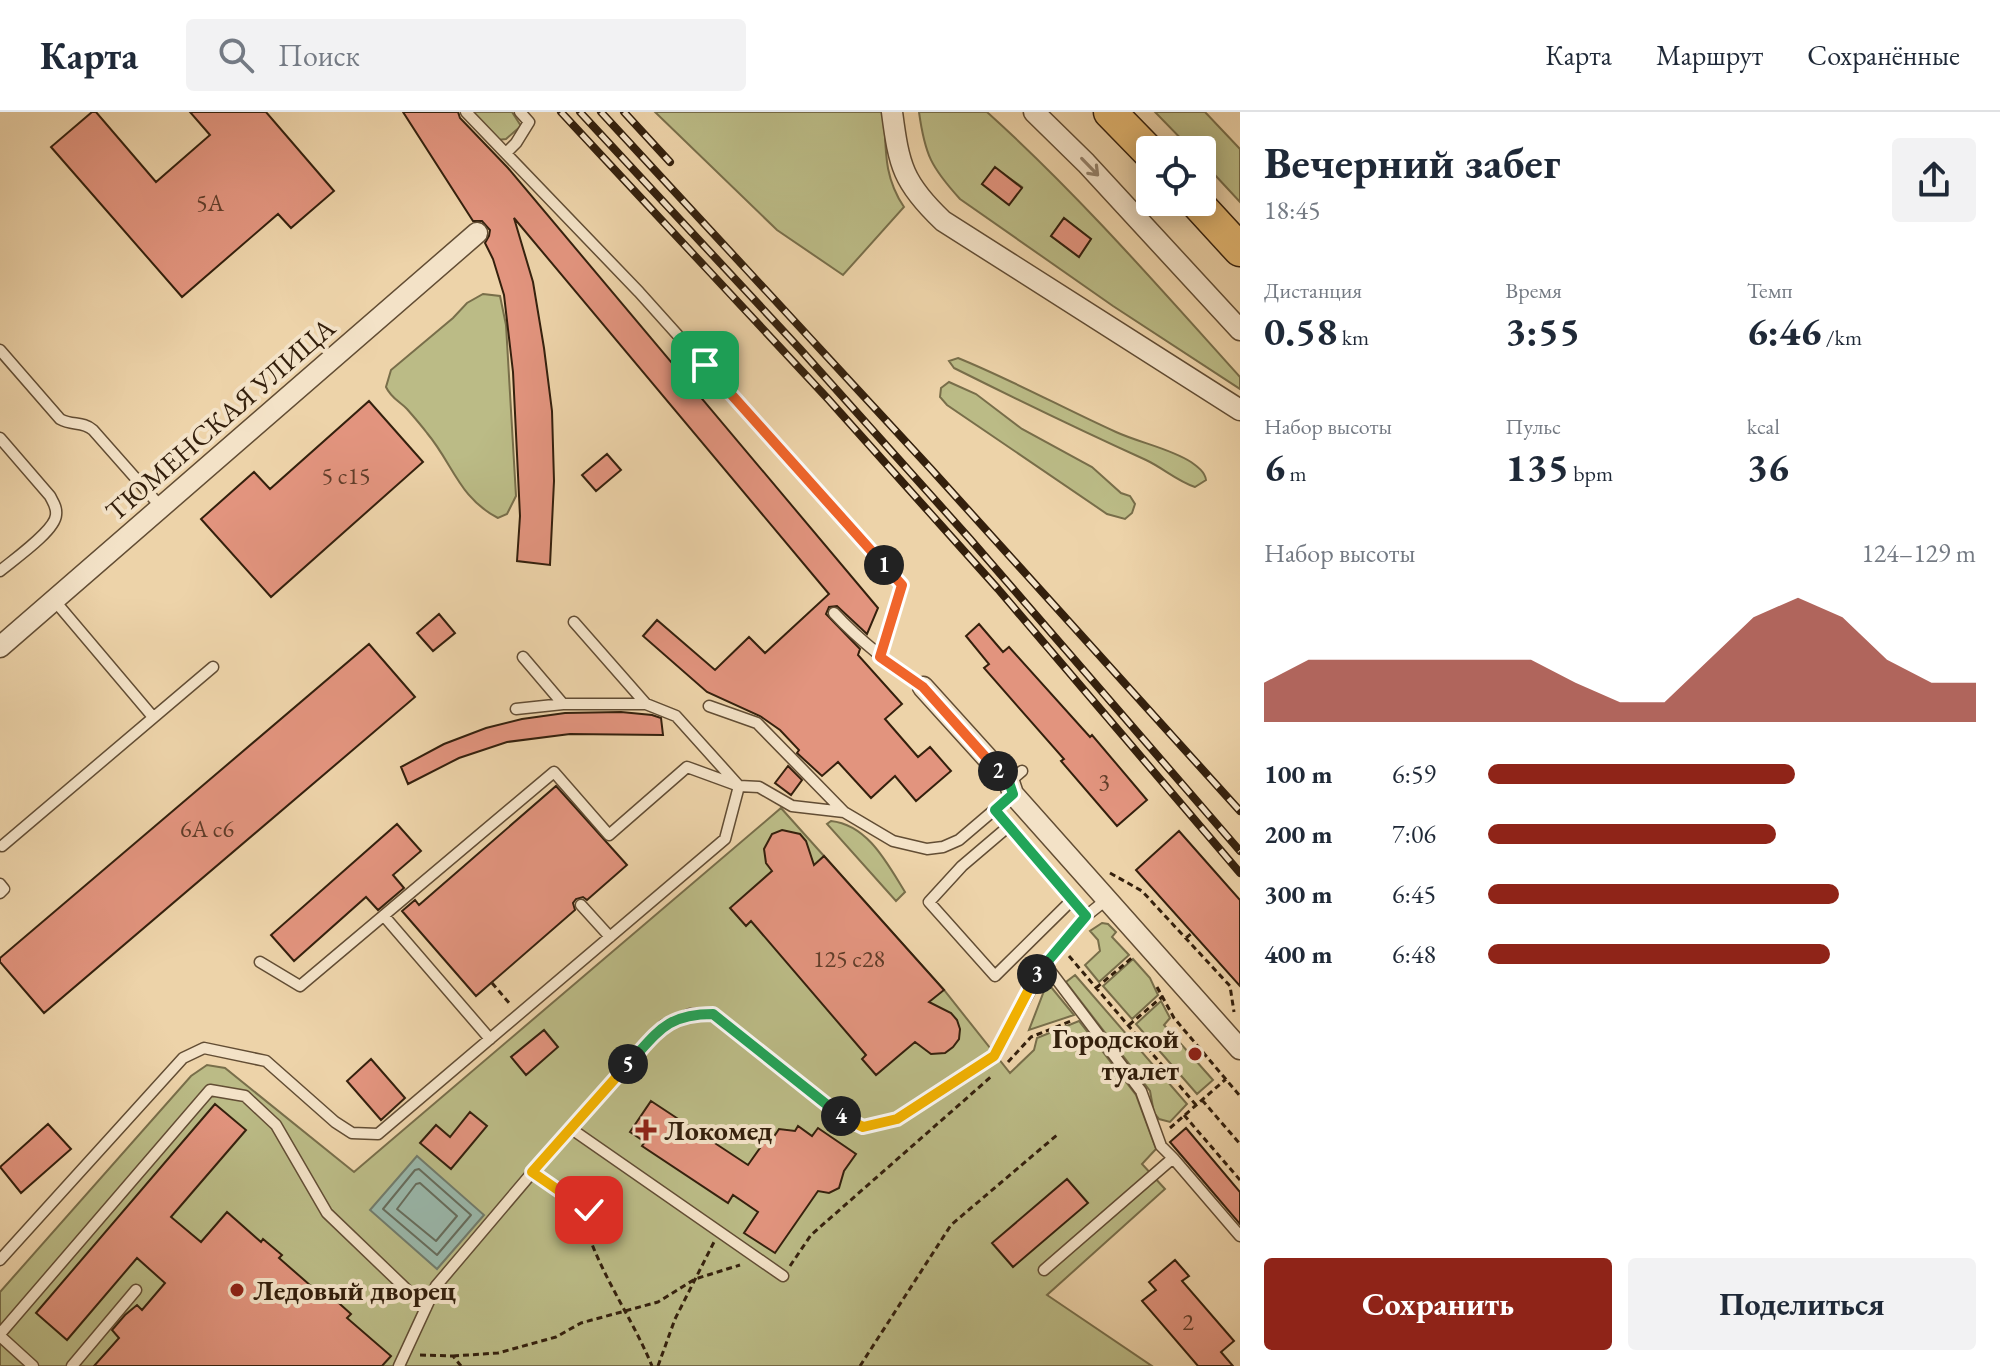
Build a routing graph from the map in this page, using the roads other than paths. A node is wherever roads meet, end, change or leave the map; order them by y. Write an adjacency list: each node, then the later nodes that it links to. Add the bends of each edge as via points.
1 (466, 112): 7 (lane)
2 (520, 112): 7 (lane, via 529,122)
3 (892, 112): 13 (street, via 905,176 917,197 943,221)
4 (1034, 112): 11 (street, one-way to 11)
5 (1110, 112): 6 (main road)
6 (1136, 139)
7 (506, 153): 22 (lane, via 639,292 902,585)
8 (1209, 216): 10 (main road)
9 (477, 233): 15 (street, ТЮМЕНСКАЯ УЛИЦА)
10 (1240, 250)
11 (1240, 330)
12 (0, 350): 15 (lane, via 60,419 87,424)
13 (1240, 410)
14 (0, 438): 16 (lane, via 50,496 56,514 50,528)
15 (161, 507): 17 (street, ТЮМЕНСКАЯ УЛИЦА)
16 (0, 571)
17 (54, 600): 20 (street, ТЮМЕНСКАЯ УЛИЦА); 29 (lane)
18 (834, 613): 22 (lane)
19 (574, 622): 26 (lane)
20 (0, 647)
21 (523, 657): 25 (lane)
22 (880, 657): 24 (lane)
23 (213, 667): 29 (lane)
24 (923, 687): 30 (street)
25 (563, 704): 26 (lane); 28 (lane)
26 (646, 704): 31 (lane, via 676,716)
27 (709, 706): 33 (lane, via 757,723)
28 (516, 709)
29 (153, 717): 35 (lane)
30 (1015, 782): 32 (lane); 39 (street)
31 (739, 786): 33 (lane, via 759,787 792,806); 41 (lane, via 687,767 609,835 554,772); 43 (lane, via 725,839)
32 (995, 810): 33 (lane, via 959,840 927,849 893,841); 34 (lane)
33 (844, 812)
34 (1009, 826): 38 (lane); 38 (lane, via 929,902 995,976)
35 (2, 846)
36 (0, 884): 37 (lane)
37 (0, 893)
38 (1072, 900): 42 (lane)
39 (1106, 900): 42 (lane); 47 (street)
40 (581, 905): 43 (lane)
41 (384, 916): 44 (lane, via 300,986); 46 (lane)
42 (1086, 916): 45 (lane)
43 (610, 937): 46 (lane)
44 (260, 962)
45 (1045, 964): 48 (lane, via 994,1056 897,1119 863,1127 840,1116 713,1014 690,1014 664,1025); 49 (lane, via 1141,1091 1158,1138)
46 (490, 1039): 51 (lane, via 378,1134 352,1133 335,1122 266,1061 204,1048 183,1058)
47 (1240, 1049)
48 (570, 1128): 53 (lane); 55 (lane, via 436,1286)
49 (1173, 1158): 50 (lane); 52 (lane)
50 (1240, 1236)
51 (0, 1260)
52 (1044, 1270)
53 (783, 1276)
54 (136, 1290): 58 (lane)
55 (426, 1308): 56 (lane, via 327,1213 276,1125 245,1096 210,1090); 59 (lane)
56 (0, 1335): 57 (lane)
57 (33, 1366)
58 (72, 1366)
59 (399, 1366)

